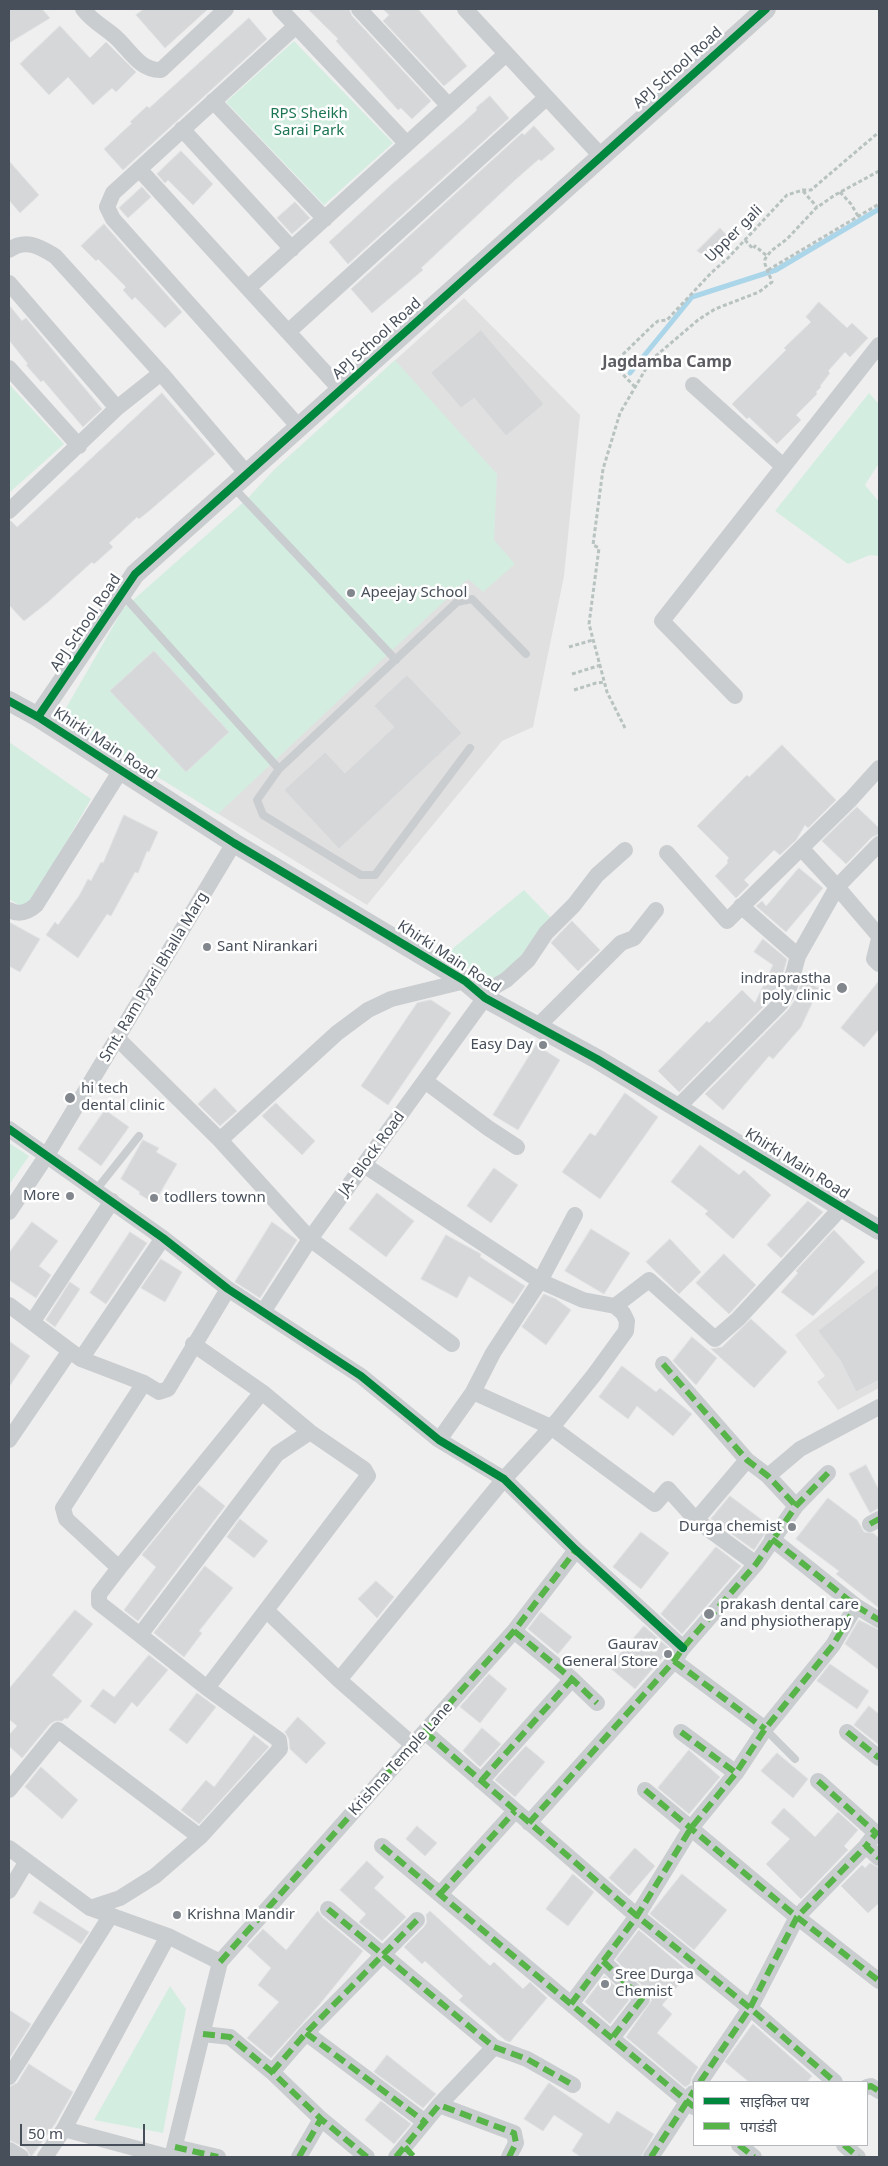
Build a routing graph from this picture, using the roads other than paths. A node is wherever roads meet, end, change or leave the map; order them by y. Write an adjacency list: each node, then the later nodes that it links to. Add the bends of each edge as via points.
1 (83, 9): 2 (street, via 94,23 113,34 133,56 154,70 161,70)
2 (226, 9)
3 (280, 9): 7 (street)
4 (359, 9): 11 (street)
5 (465, 9): 8 (street)
6 (766, 9): 14 (street, APJ School Road)
7 (296, 26): 10 (street); 13 (street)
8 (506, 54): 9 (street); 11 (street)
9 (546, 98): 14 (street); 21 (street)
10 (213, 101): 12 (street); 16 (street)
11 (449, 106): 13 (street)
12 (182, 129): 15 (street); 17 (street)
13 (407, 144): 16 (street)
14 (600, 156): 26 (street, APJ School Road)
15 (139, 168): 20 (street); 28 (street, via 113,193 107,207 113,219)
16 (325, 219): 17 (street)
17 (292, 249): 20 (street)
18 (9, 250): 24 (street, via 26,243 38,245 55,256)
19 (9, 283): 27 (street)
20 (248, 288): 21 (street)
21 (288, 332): 26 (street)
22 (879, 345): 30 (street)
23 (9, 368): 29 (street)
24 (162, 373): 27 (street); 31 (street)
25 (693, 385): 30 (street)
26 (341, 390): 28 (street, APJ School Road)
27 (117, 408): 29 (street)
28 (299, 427): 31 (street, APJ School Road)
29 (79, 446): 32 (street)
30 (783, 466): 36 (street, via 662,621)
31 (240, 480): 33 (street, APJ School Road, via 135,574); 35 (lane)
32 (9, 510)
33 (122, 594): 38 (street, APJ School Road); 41 (lane)
34 (526, 654): 35 (lane, via 472,599 457,602)
35 (396, 660): 41 (lane)
36 (735, 696)
37 (10, 706): 38 (street, Khirki Main Road)
38 (38, 717): 42 (street, Khirki Main Road)
39 (470, 748): 41 (lane, via 376,875 361,875 263,814 257,800)
40 (879, 768): 45 (street)
41 (279, 769)
42 (121, 770): 43 (street, Khirki Main Road); 50 (street, via 36,905 23,913)
43 (234, 843): 55 (street, Khirki Main Road); 58 (street, Smt. Ram Pyari Bhalla Marg)
44 (879, 844): 48 (street)
45 (801, 848): 48 (street); 49 (street)
46 (625, 850): 56 (street, JA- Block Road, via 546,933 528,960 492,988)
47 (667, 853): 49 (street, via 727,921)
48 (838, 887): 52 (street); 53 (street)
49 (741, 906): 53 (street)
50 (9, 910)
51 (656, 910): 57 (street, via 634,938 621,943)
52 (879, 938): 54 (street, via 874,960)
53 (798, 956): 60 (street, via 788,992 781,1003)
54 (879, 964)
55 (466, 980): 56 (street, Khirki Main Road); 63 (street, via 391,999 368,1010)
56 (485, 998): 57 (street, Khirki Main Road); 59 (street, JA- Block Road)
57 (538, 1026): 60 (street, Khirki Main Road)
58 (117, 1038): 63 (street); 65 (street, Smt. Ram Pyari Bhalla Marg)
59 (425, 1081): 64 (street); 66 (street, JA- Block Road)
60 (678, 1107): 69 (street, Khirki Main Road)
61 (9, 1129): 65 (street)
62 (139, 1136): 67 (lane)
63 (220, 1140): 74 (street)
64 (517, 1147)
65 (47, 1156): 67 (street); 70 (street, Smt. Ram Pyari Bhalla Marg)
66 (364, 1165): 74 (street, JA- Block Road); 75 (street)
67 (96, 1190): 68 (street)
68 (112, 1201): 73 (street); 80 (street)
69 (841, 1208): 72 (street, Khirki Main Road); 78 (street, via 738,1319 715,1339 649,1280)
70 (9, 1212)
71 (575, 1215): 75 (street)
72 (879, 1230)
73 (163, 1238): 76 (street); 83 (street)
74 (310, 1238): 79 (street, JA- Block Road); 82 (street)
75 (540, 1281): 78 (street, via 583,1300); 87 (street, via 493,1353)
76 (228, 1288): 79 (street); 81 (street)
77 (9, 1305): 80 (street)
78 (615, 1306): 89 (street, via 627,1321 626,1331)
79 (263, 1312): 92 (street, via 360,1376)
80 (33, 1321): 83 (street)
81 (193, 1344): 85 (street, via 168,1389 159,1392); 86 (street)
82 (452, 1344)
83 (75, 1355): 85 (street); 91 (street)
84 (663, 1364): 93 (street)
85 (144, 1383): 102 (street, via 63,1508 66,1518)
86 (262, 1392): 90 (street); 102 (street)
87 (473, 1392): 89 (street); 92 (street)
88 (879, 1407): 95 (street, via 800,1449)
89 (551, 1427): 96 (street); 98 (street, via 655,1504 668,1490)
90 (310, 1432): 104 (street, via 364,1469 367,1479); 107 (street, via 277,1454)
91 (9, 1440)
92 (439, 1440): 96 (street)
93 (747, 1460): 95 (street); 98 (street)
94 (828, 1473): 97 (street)
95 (768, 1476): 97 (street)
96 (504, 1479): 100 (street); 110 (street)
97 (796, 1506): 99 (street)
98 (696, 1520): 101 (street)
99 (772, 1539): 101 (street); 103 (street)
100 (576, 1550): 106 (street, Krishna Temple Lane); 108 (street)
101 (756, 1564): 108 (street)
102 (119, 1568): 107 (street, via 99,1594 99,1602)
103 (856, 1606): 105 (street); 113 (street, via 833,1645)
104 (267, 1611): 110 (street); 111 (street)
105 (879, 1620)
106 (514, 1631): 109 (street); 114 (street, Krishna Temple Lane)
107 (140, 1635): 111 (street)
108 (678, 1655): 113 (street); 126 (street)
109 (572, 1679): 112 (street); 121 (street)
110 (339, 1680): 117 (street)
111 (207, 1688): 128 (street, via 281,1744 280,1749)
112 (596, 1703)
113 (766, 1730): 119 (lane); 120 (street)
114 (425, 1732): 117 (street, Krishna Temple Lane); 121 (street)
115 (681, 1732): 120 (street)
116 (847, 1732): 118 (street)
117 (413, 1745): 145 (street, Krishna Temple Lane)
118 (879, 1758)
119 (795, 1759)
120 (736, 1773): 127 (street)
121 (481, 1781): 125 (street)
122 (818, 1781): 129 (street)
123 (9, 1790): 128 (street, via 58,1730)
124 (645, 1790): 127 (street)
125 (515, 1811): 126 (street); 135 (street)
126 (528, 1823): 139 (street)
127 (691, 1828): 139 (street); 140 (street)
128 (200, 1837): 136 (street, via 149,1880 120,1898)
129 (874, 1837): 132 (street); 140 (street)
130 (382, 1846): 135 (street)
131 (9, 1848): 133 (street)
132 (879, 1858)
133 (27, 1861): 134 (street); 136 (street)
134 (9, 1891)
135 (440, 1894): 147 (street)
136 (90, 1908): 138 (street)
137 (328, 1909): 143 (street)
138 (111, 1915): 142 (street); 154 (street)
139 (637, 1916): 144 (street); 148 (street)
140 (797, 1916): 146 (street); 148 (street)
141 (417, 1920): 143 (street)
142 (168, 1936): 145 (street); 164 (street)
143 (384, 1955): 149 (street); 152 (street)
144 (603, 1961): 147 (street); 151 (street, via 642,1999)
145 (220, 1962): 150 (street)
146 (879, 1981)
147 (571, 2004): 151 (street)
148 (750, 2008): 155 (street); 156 (street)
149 (306, 2033): 153 (street); 163 (street)
150 (203, 2034): 153 (street, via 230,2037); 168 (street)
151 (612, 2038): 160 (street)
152 (494, 2047): 157 (street, via 527,2059); 161 (street)
153 (272, 2072): 162 (street)
154 (9, 2078)
155 (701, 2081)
156 (834, 2081)
157 (573, 2085)
158 (868, 2087): 159 (street)
159 (879, 2091)
160 (692, 2100): 176 (street)
161 (439, 2105): 163 (street); 175 (street, via 514,2133 516,2143)
162 (321, 2119): 173 (street); 174 (street)
163 (425, 2122): 169 (street)
164 (64, 2129): 168 (street); 171 (street)
165 (740, 2146): 177 (street)
166 (845, 2146): 178 (street)
167 (9, 2150): 170 (street)
168 (172, 2154): 172 (street)
169 (405, 2154)
170 (21, 2157)
171 (45, 2157)
172 (218, 2157)
173 (299, 2157)
174 (366, 2157)
175 (509, 2157)
176 (651, 2157)
177 (754, 2157)
178 (858, 2157)

